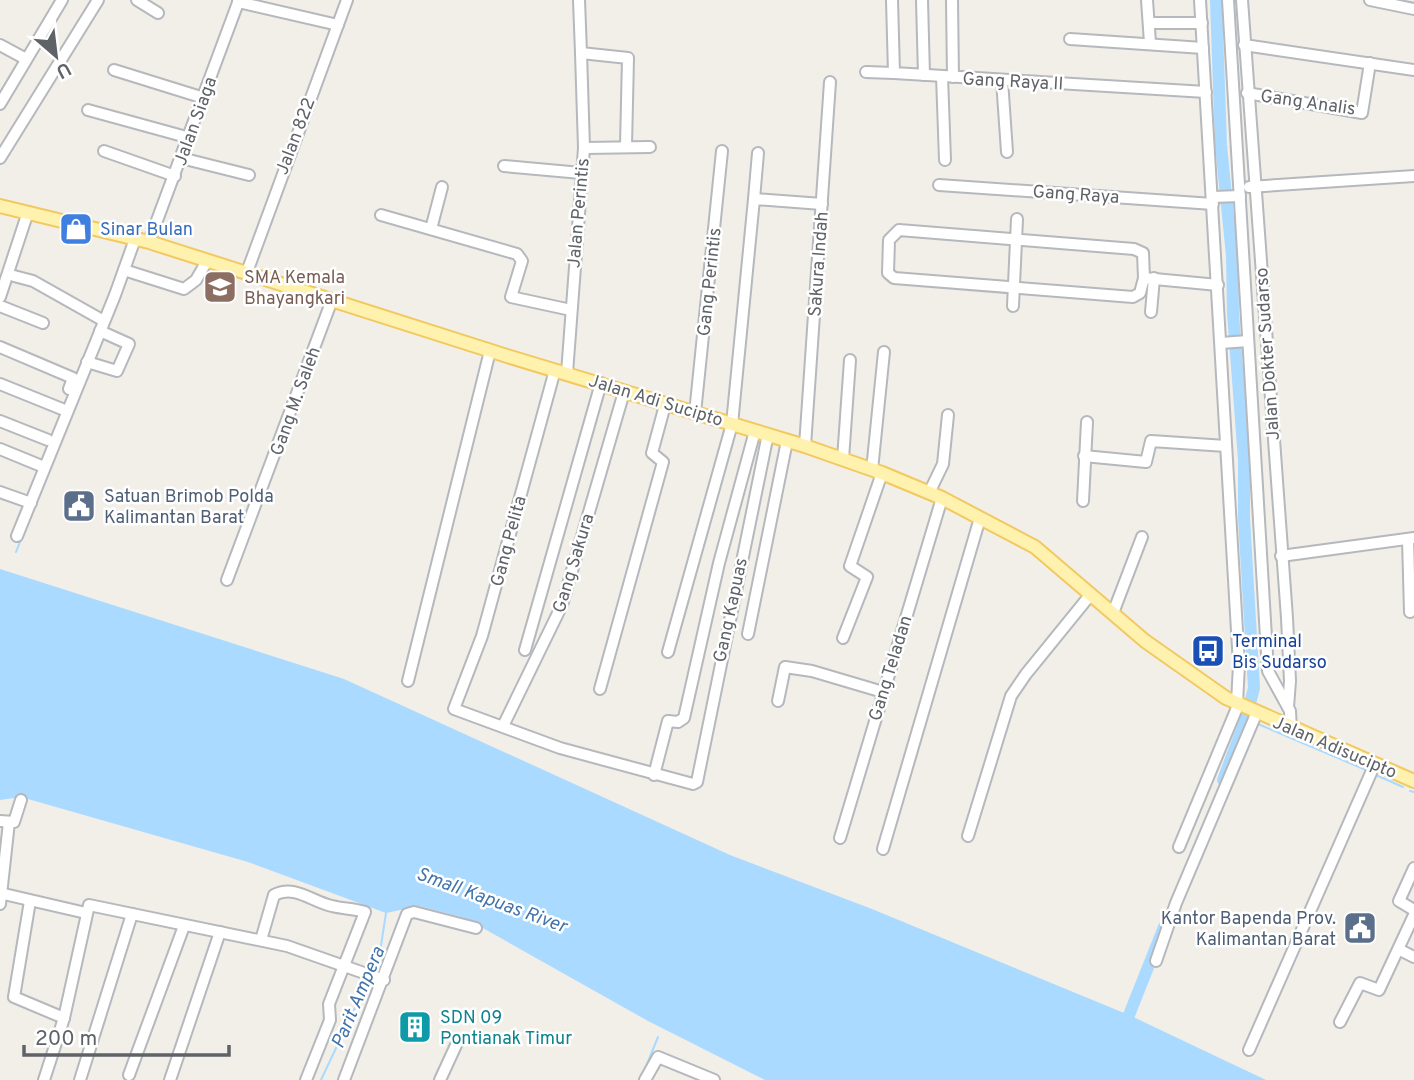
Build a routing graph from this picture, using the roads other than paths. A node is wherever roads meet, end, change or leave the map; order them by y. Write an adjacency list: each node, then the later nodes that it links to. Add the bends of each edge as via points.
1 (62, 0): 26 (street)
2 (97, 0): 53 (street)
3 (137, 0): 16 (street)
4 (347, 0): 19 (street, Jalan 822)
5 (579, 0): 25 (street, Jalan Perintis)
6 (892, 0): 31 (street)
7 (922, 0): 32 (street)
8 (952, 0): 33 (street)
9 (1147, 0): 17 (street)
10 (1200, 0): 18 (street)
11 (1228, 0): 42 (street)
12 (1242, 0): 23 (street, Jalan Dokter Sudarso)
13 (1370, 0): 15 (street)
14 (239, 1): 19 (street); 38 (street, Jalan Siaga)
15 (1414, 9)
16 (158, 13)
17 (1149, 23): 18 (street); 21 (street)
18 (1202, 23): 24 (street)
19 (338, 25): 79 (street, Jalan 822)
20 (1070, 39): 21 (street)
21 (1150, 43): 24 (street)
22 (0, 45): 26 (street)
23 (1244, 45): 27 (street); 37 (street, Jalan Dokter Sudarso)
24 (1203, 48): 36 (street)
25 (581, 53): 44 (street, via 627,56); 46 (street, Jalan Perintis)
26 (26, 59): 39 (street)
27 (1370, 63): 29 (street); 37 (street, Gang Analis, via 1362,113)
28 (114, 70): 38 (street)
29 (1414, 70)
30 (866, 72): 31 (street, Gang Raya II)
31 (894, 73): 32 (street, Gang Raya II)
32 (924, 75): 33 (street, Gang Raya II)
33 (947, 77): 34 (street, Gang Raya II); 55 (street)
34 (1002, 80): 36 (street, Gang Raya II); 51 (street)
35 (830, 82): 66 (street, Sakura Indah)
36 (1206, 92): 64 (street)
37 (1247, 93): 41 (street, Jalan Dokter Sudarso)
38 (204, 98): 43 (street, Jalan Siaga)
39 (0, 104)
40 (88, 110): 43 (street)
41 (1250, 133): 42 (street); 48 (street, Jalan Dokter Sudarso)
42 (1236, 134): 47 (street)
43 (190, 138): 54 (street, Jalan Siaga)
44 (626, 146): 45 (street); 46 (street)
45 (650, 147)
46 (583, 148): 57 (street, Jalan Perintis)
47 (1237, 150): 48 (street); 64 (street)
48 (1252, 150): 63 (street, Jalan Dokter Sudarso)
49 (104, 151): 59 (street)
50 (722, 151): 104 (street, Gang Perintis)
51 (1007, 152)
52 (758, 153): 65 (street)
53 (0, 158)
54 (181, 158): 58 (street); 59 (street, Jalan Siaga)
55 (945, 160)
56 (504, 166): 57 (street)
57 (581, 173): 88 (street, Jalan Perintis)
58 (249, 175)
59 (175, 176): 76 (street, Jalan Siaga)
60 (1414, 176): 63 (street, Gang Raya)
61 (939, 185): 64 (street, Gang Raya)
62 (442, 187): 73 (street)
63 (1254, 187): 64 (street, Gang Raya); 72 (street, Jalan Dokter Sudarso)
64 (1226, 196): 71 (street); 82 (street)
65 (754, 199): 66 (street); 108 (street)
66 (822, 204): 112 (street, Sakura Indah)
67 (0, 205): 68 (main road, Jalan Adi Sucipto)
68 (28, 212): 74 (main road, Jalan Adi Sucipto); 84 (street)
69 (381, 215): 73 (street)
70 (1017, 219): 75 (street)
71 (1241, 225): 72 (street); 92 (street)
72 (1257, 226): 130 (street, Jalan Dokter Sudarso)
73 (431, 229): 88 (street, via 517,254 522,261 511,297)
74 (135, 239): 76 (main road, Jalan Adi Sucipto); 78 (street)
75 (1015, 241): 81 (street, via 1134,249 1143,253); 83 (street); 83 (street, via 899,230 889,240 888,274)
76 (149, 242): 77 (main road, Jalan Adi Sucipto)
77 (207, 261): 78 (street, via 196,280 184,289); 79 (main road, Jalan Adi Sucipto)
78 (124, 270): 91 (street)
79 (247, 272): 85 (main road, Jalan Adi Sucipto)
80 (14, 276): 91 (street, via 33,281)
81 (1149, 278): 82 (street); 83 (street, via 1133,297); 89 (street)
82 (1218, 285): 93 (street)
83 (1014, 288): 87 (street)
84 (0, 297)
85 (332, 300): 95 (main road, Jalan Adi Sucipto); 131 (street, Gang M. Saleh)
86 (0, 306): 90 (street)
87 (1013, 306)
88 (571, 310): 99 (street, Jalan Perintis)
89 (1151, 312)
90 (43, 323)
91 (102, 326): 98 (street); 98 (street, via 134,344 117,371)
92 (1248, 341): 93 (street); 144 (street, via 1268,671)
93 (1221, 342): 113 (street)
94 (0, 347): 101 (street, via 73,378 63,406)
95 (490, 351): 99 (main road, Jalan Adi Sucipto); 139 (street)
96 (884, 352): 120 (street)
97 (850, 360): 117 (street)
98 (87, 362): 119 (street)
99 (561, 372): 100 (main road, Jalan Adi Sucipto); 145 (street, Gang Pelita, via 486,624 454,709)
100 (601, 383): 102 (main road, Jalan Adi Sucipto); 137 (street)
101 (0, 384)
102 (624, 392): 103 (main road, Jalan Adi Sucipto); 145 (street, Gang Sakura, via 568,587)
103 (666, 405): 104 (main road, Jalan Adi Sucipto); 140 (street, via 652,453 663,461)
104 (695, 413): 108 (main road, Jalan Adi Sucipto)
105 (948, 415): 122 (street, via 943,464)
106 (0, 421): 110 (street)
107 (1087, 422): 115 (street)
108 (732, 424): 109 (main road, Jalan Adi Sucipto); 138 (street)
109 (761, 432): 111 (main road, Jalan Adi Sucipto); 148 (street, via 719,563 684,718 678,722 671,719); 148 (street, Gang Kapuas, via 697,782 693,785)
110 (48, 440)
111 (788, 441): 112 (main road, Jalan Adi Sucipto); 135 (street)
112 (805, 446): 117 (main road, Jalan Adi Sucipto)
113 (1226, 446): 115 (street, via 1151,442 1146,462); 143 (street, via 1237,683)
114 (0, 449): 119 (street)
115 (1084, 456): 124 (street)
116 (0, 457): 118 (street)
117 (843, 459): 120 (main road, Jalan Adi Sucipto)
118 (19, 465)
119 (44, 467): 125 (street)
120 (877, 472): 122 (main road, Jalan Adi Sucipto); 136 (street, via 850,566 867,577)
121 (0, 492): 125 (street)
122 (929, 493): 123 (main road, Jalan Adi Sucipto)
123 (942, 498): 126 (main road, Jalan Adi Sucipto); 141 (street, Gang Teladan)
124 (1083, 501)
125 (31, 503): 127 (street)
126 (980, 518): 132 (main road, Jalan Adi Sucipto, via 1035,547); 156 (street)
127 (17, 536)
128 (1142, 537): 134 (street)
129 (1411, 539): 130 (street); 133 (street)
130 (1281, 556): 144 (street, Jalan Dokter Sudarso, via 1290,674)
131 (227, 580)
132 (1091, 594): 134 (main road, Jalan Adi Sucipto); 153 (street, via 1012,696)
133 (1410, 611)
134 (1113, 613): 143 (main road, Jalan Adi Sucipto, via 1145,641)
135 (748, 635)
136 (843, 638)
137 (525, 650)
138 (668, 652)
139 (408, 681)
140 (600, 689)
141 (883, 692): 142 (street, via 785,667); 154 (street, Gang Teladan)
142 (778, 701)
143 (1244, 706): 146 (main road, Jalan Adisucipto); 150 (street); 150 (street)
144 (1288, 707): 146 (street)
145 (503, 726): 148 (street)
146 (1291, 730): 147 (main road, Jalan Adisucipto)
147 (1374, 766): 149 (main road, Jalan Adisucipto); 176 (street)
148 (654, 775)
149 (1414, 781)
150 (1216, 783): 155 (street); 170 (street)
151 (21, 800): 152 (street, via 15,821)
152 (5, 822): 158 (street)
153 (968, 836)
154 (840, 838)
155 (1179, 847)
156 (883, 849)
157 (1414, 868): 160 (street, via 1399,901)
158 (1, 897): 159 (street)
159 (30, 901): 161 (street); 173 (street, via 14,997)
160 (1414, 909)
161 (86, 913): 162 (street, via 90,904); 173 (street)
162 (132, 914): 164 (street); 180 (street)
163 (1414, 915): 168 (street)
164 (184, 926): 166 (street); 177 (street)
165 (476, 928): 172 (street, via 410,913)
166 (220, 932): 167 (street); 181 (street)
167 (261, 940): 171 (street); 171 (street, via 274,895 279,892 294,891 332,907 365,912)
168 (1400, 950): 169 (street); 174 (street, via 1379,990 1360,983)
169 (1414, 957)
170 (1156, 961)
171 (343, 966): 172 (street); 182 (street, via 329,1004 327,1029)
172 (380, 979): 183 (street)
173 (64, 1018): 179 (street)
174 (1340, 1021)
175 (457, 1043): 184 (street)
176 (1249, 1050)
177 (129, 1075)
178 (693, 1076): 185 (street, via 658,1057); 186 (street)
179 (44, 1080)
180 (80, 1080)
181 (170, 1080)
182 (306, 1080)
183 (345, 1080)
184 (440, 1080)
185 (645, 1080)
186 (714, 1080)

